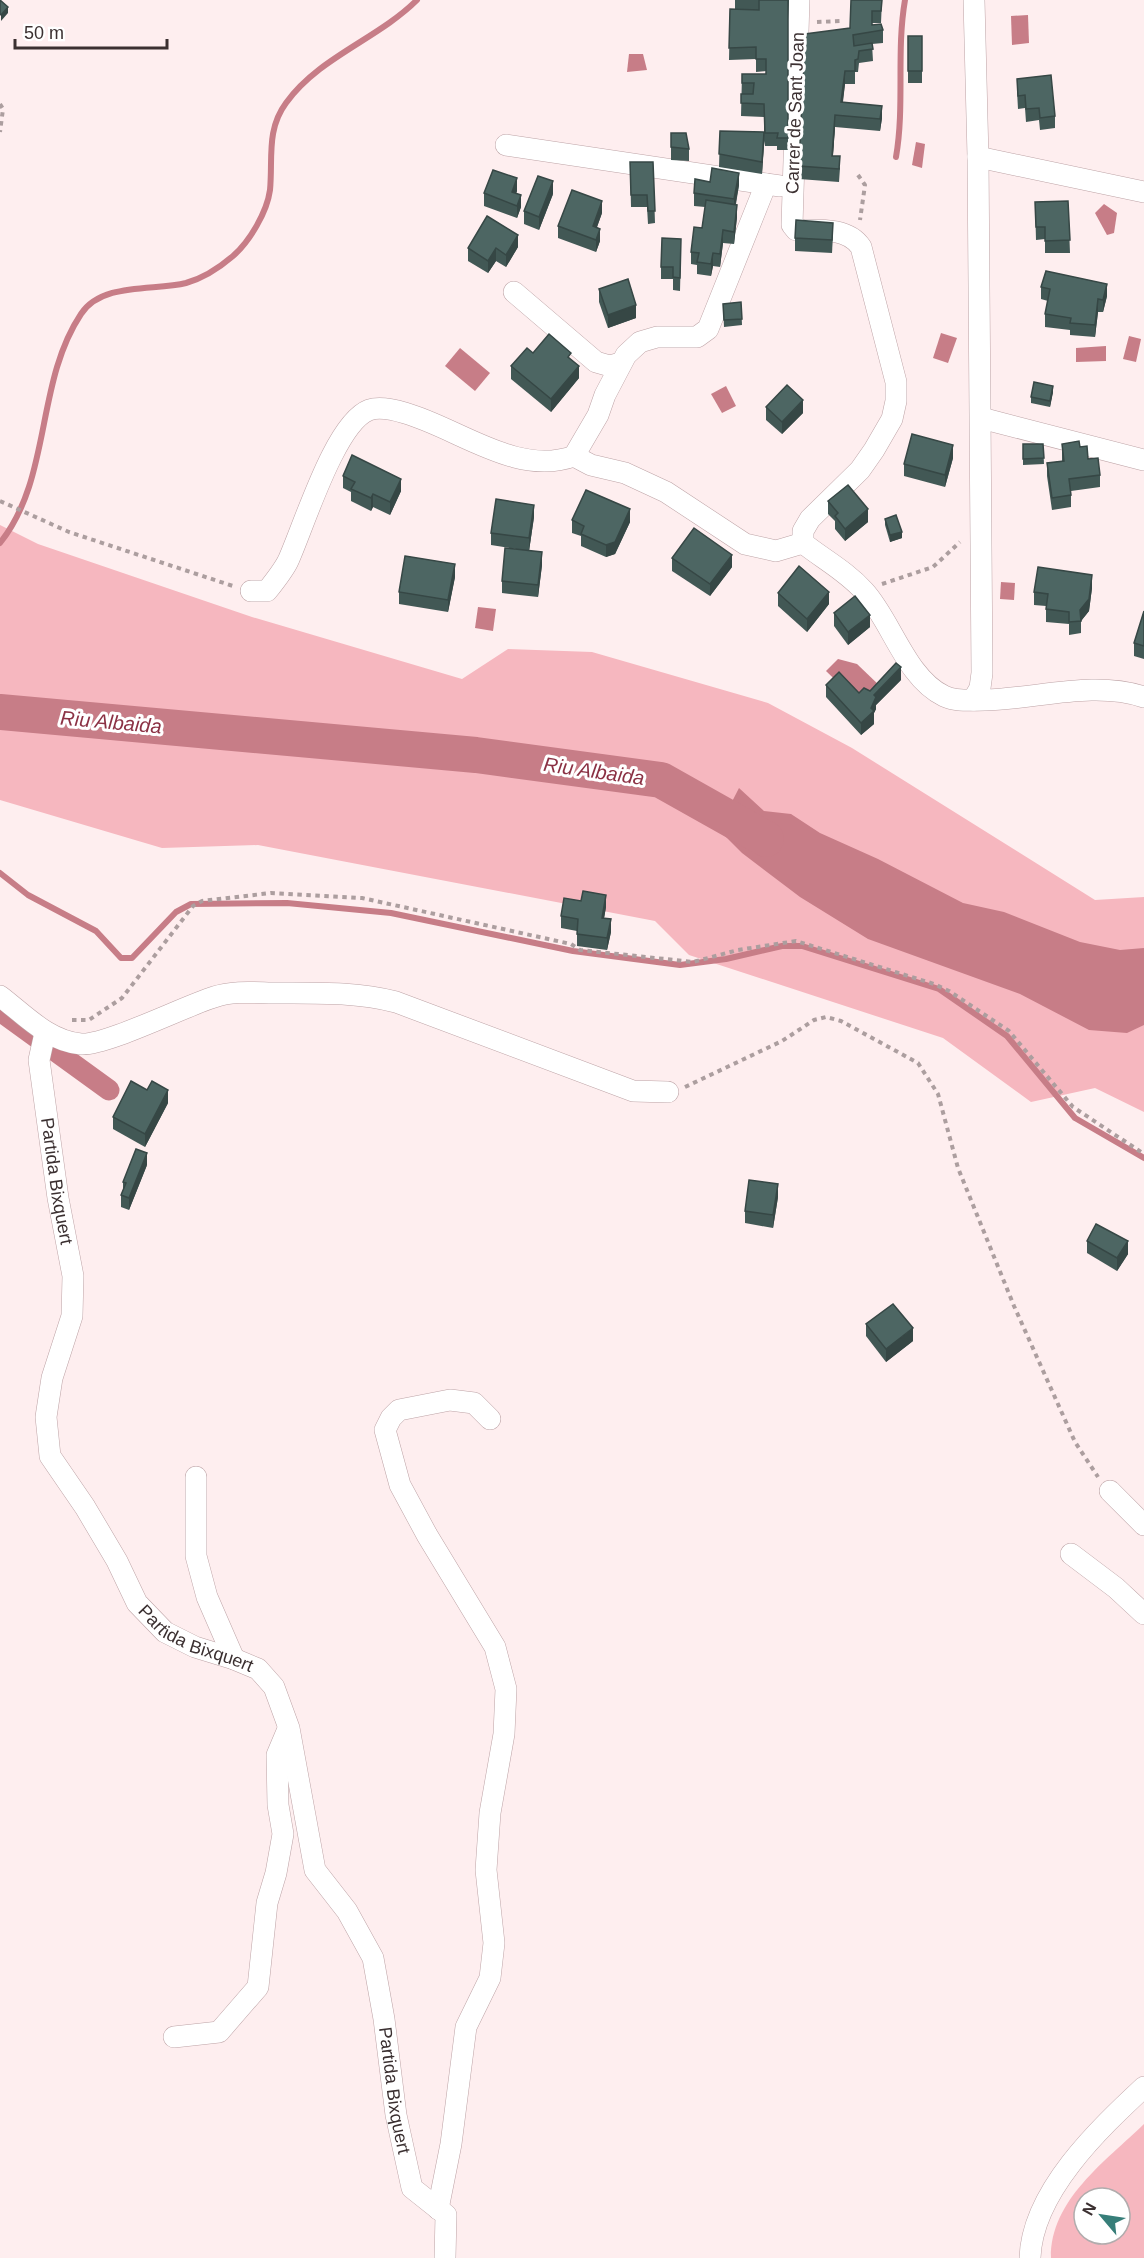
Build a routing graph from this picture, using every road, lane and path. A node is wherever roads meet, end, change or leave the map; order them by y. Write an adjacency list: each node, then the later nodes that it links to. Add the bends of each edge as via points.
1 (799, 0): 9 (street, Carrer de Sant Joan)
2 (974, 0): 6 (street)
3 (0, 104): 4 (path)
4 (0, 132)
5 (507, 146): 8 (street)
6 (978, 157): 10 (street); 14 (street)
7 (858, 175): 11 (path, via 865,185)
8 (766, 184): 9 (street); 13 (street, via 708,329 697,337 657,337 640,342)
9 (793, 188): 11 (street, Carrer de Sant Joan, via 792,225 796,230)
10 (1144, 192)
11 (855, 237): 19 (street, via 861,246 896,382 896,401 892,419 874,450 860,470 810,519 803,531)
12 (514, 292): 13 (street, via 596,362 610,366)
13 (620, 363): 15 (street, via 598,415)
14 (981, 418): 16 (street); 18 (street)
15 (574, 456): 19 (street, via 666,492 745,544 776,551); 20 (street, via 545,462 499,452 422,418 371,409 346,430 334,451 287,563 267,591)
16 (1144, 460)
17 (0, 501): 20 (path, via 69,532)
18 (981, 522): 21 (path, via 975,523 948,556 933,567 890,580); 23 (street, via 982,673)
19 (803, 543): 21 (street)
20 (251, 591)
21 (867, 595): 23 (street, via 908,660 932,688 950,699)
22 (1144, 697): 23 (street, via 1115,690)
23 (973, 700)
24 (0, 996): 26 (street)
25 (71, 1020): 28 (path, via 89,1020 122,998 193,906 202,901 271,893 362,898 571,944 580,950 693,962 796,941 949,990 1009,1031 1073,1107)
26 (45, 1032): 27 (street, via 84,1044 104,1040 218,995 366,994 633,1091); 35 (street, Partida Bixquert, via 39,1060 73,1275 72,1316 52,1378 46,1417 50,1456 96,1525 137,1603 165,1632 195,1647)
27 (668, 1092): 31 (path, via 692,1085 826,1017 841,1021 918,1063 938,1094 958,1168 1075,1442)
28 (1144, 1154)
29 (490, 1419): 39 (street, via 474,1403 450,1400 399,1410 385,1430 400,1485 495,1647 506,1689 486,1870 494,1943 490,1978 466,2027)
30 (196, 1477): 35 (street, via 196,1556 207,1597)
31 (1110, 1491): 32 (street)
32 (1144, 1525)
33 (1071, 1554): 34 (street)
34 (1144, 1614)
35 (234, 1659): 36 (street, Partida Bixquert, via 258,1669 274,1687)
36 (289, 1728): 37 (street, via 277,1755 283,1834 267,1903 258,1987 219,2032); 39 (street, Partida Bixquert, via 315,1870 347,1911 373,1958 396,2115 412,2188)
37 (174, 2037)
38 (1144, 2087): 41 (street, via 1094,2137 1047,2199 1036,2219)
39 (438, 2209): 40 (street, via 446,2215)
40 (445, 2258)
41 (1030, 2258)

